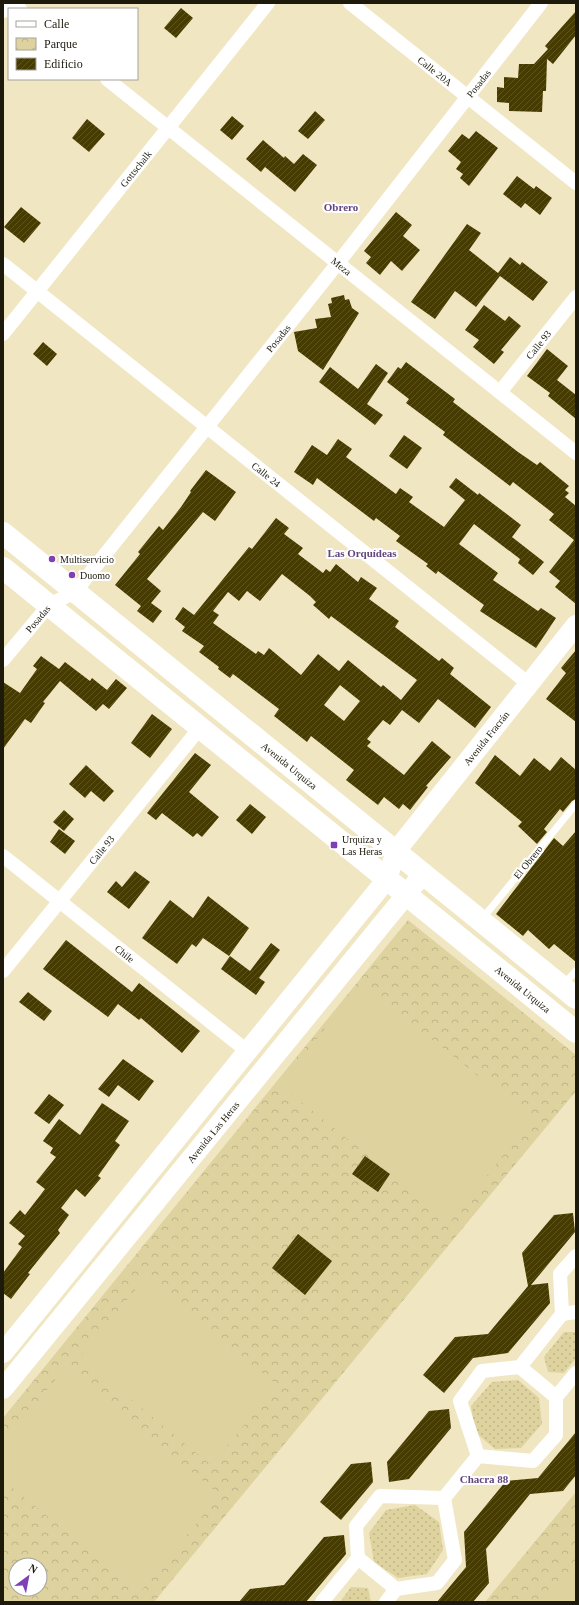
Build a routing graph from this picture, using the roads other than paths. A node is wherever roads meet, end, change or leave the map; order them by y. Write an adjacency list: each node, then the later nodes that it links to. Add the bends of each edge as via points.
1 (7, 3): 5 (main road)
2 (268, 3): 8 (street, Gottschalk)
3 (350, 3): 7 (street, Calle 20A)
4 (541, 3): 7 (street, Posadas)
5 (3, 8)
6 (108, 80): 8 (street, Meza)
7 (468, 97): 9 (street, Calle 20A); 10 (street, Posadas)
8 (168, 128): 10 (street, Meza); 12 (street, Gottschalk)
9 (576, 183)
10 (338, 263): 15 (street, Meza); 16 (street, Posadas)
11 (3, 264): 12 (street, Calle 24)
12 (37, 291): 14 (street, Gottschalk); 16 (street, Calle 24)
13 (576, 297): 15 (street, Calle 93)
14 (3, 334)
15 (500, 392): 17 (street, Meza)
16 (207, 427): 20 (street, Posadas); 24 (street, Calle 24)
17 (576, 453)
18 (3, 533): 20 (main road, Avenida Urquiza)
19 (3, 568): 21 (main road, Avenida Urquiza)
20 (75, 592): 21 (street, Posadas); 27 (main road, Avenida Urquiza)
21 (49, 605): 23 (street, Posadas); 25 (main road, Avenida Urquiza)
22 (576, 625): 24 (main road, Avenida Fracrán)
23 (3, 660)
24 (529, 684): 27 (main road, Avenida Fracrán)
25 (199, 729): 30 (main road, Avenida Urquiza); 32 (street, Calle 93)
26 (576, 804): 33 (lane, El Obrero)
27 (396, 850): 29 (main road, Avenida Urquiza); 30 (main road)
28 (3, 856): 32 (street, Chile)
29 (423, 874): 31 (main road, Avenida Las Heras); 33 (main road, Avenida Urquiza)
30 (386, 879): 31 (main road, Avenida Urquiza); 38 (main road)
31 (407, 895): 37 (main road, Avenida Urquiza); 44 (main road, Avenida Las Heras)
32 (60, 901): 34 (street, Calle 93); 38 (street, Chile)
33 (481, 921): 36 (main road, Avenida Urquiza)
34 (3, 971)
35 (576, 971): 36 (lane)
36 (569, 992)
37 (576, 1032)
38 (247, 1051): 41 (main road)
39 (576, 1256): 40 (street, via 560,1274)
40 (569, 1313): 42 (street)
41 (6, 1345)
42 (520, 1367): 45 (street); 46 (street, via 482,1371 460,1401)
43 (576, 1373): 45 (street)
44 (3, 1389)
45 (556, 1397): 46 (street, via 556,1435 534,1461)
46 (478, 1456): 47 (street)
47 (444, 1498): 48 (street, via 380,1496 356,1526); 49 (street, via 455,1560 437,1583)
48 (358, 1558): 49 (street); 50 (street)
49 (396, 1589): 51 (street)
50 (322, 1602)
51 (386, 1602)

